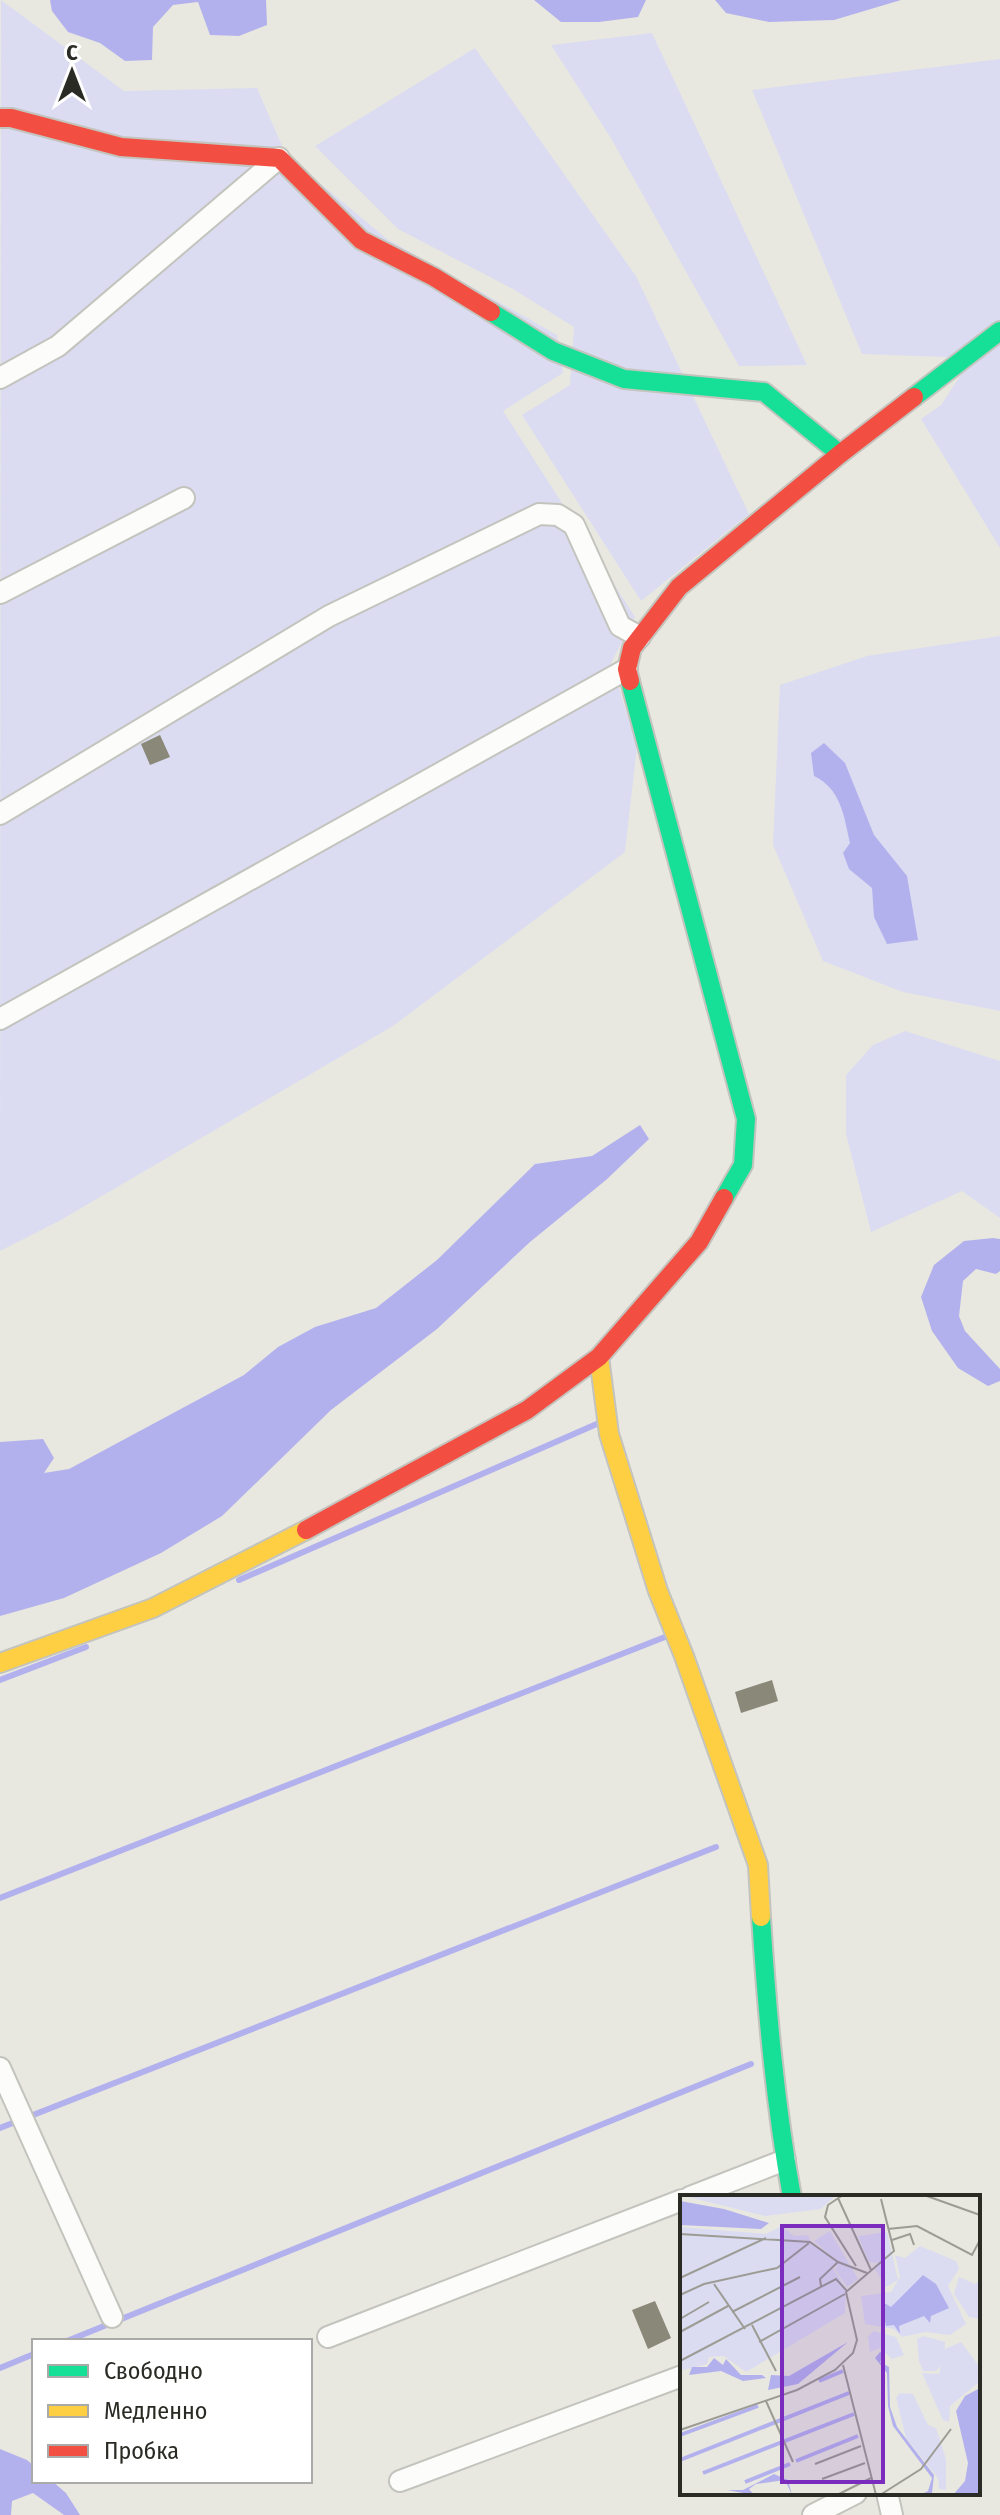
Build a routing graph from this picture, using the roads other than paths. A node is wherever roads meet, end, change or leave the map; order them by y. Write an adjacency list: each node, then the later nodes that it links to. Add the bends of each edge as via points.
1 (0, 118): 2 (street, via 121,147)
2 (279, 158): 4 (street, via 58,346); 5 (street, via 361,240 434,277 553,351 624,379 764,392)
3 (1000, 331): 5 (street)
4 (0, 378)
5 (840, 454): 8 (street, via 679,587)
6 (184, 498): 7 (street)
7 (0, 593)
8 (640, 637): 9 (street); 10 (street, via 620,626 574,525 558,515 539,514 329,616)
9 (627, 669): 11 (street); 12 (street, via 746,1119 743,1165 699,1242)
10 (0, 814)
11 (0, 1019)
12 (599, 1357): 13 (street, via 527,1410 299,1534 153,1608); 15 (street, via 609,1434 758,1865 767,2011)
13 (0, 1663)
14 (0, 2068): 19 (street)
15 (785, 2160): 16 (street); 17 (street)
16 (695, 2195)
17 (792, 2195)
18 (680, 2201): 20 (street)
19 (112, 2317)
20 (328, 2337)
21 (680, 2377): 22 (street)
22 (400, 2481)
23 (852, 2495): 25 (street)
24 (887, 2495): 26 (street)
25 (813, 2515)
26 (892, 2515)

